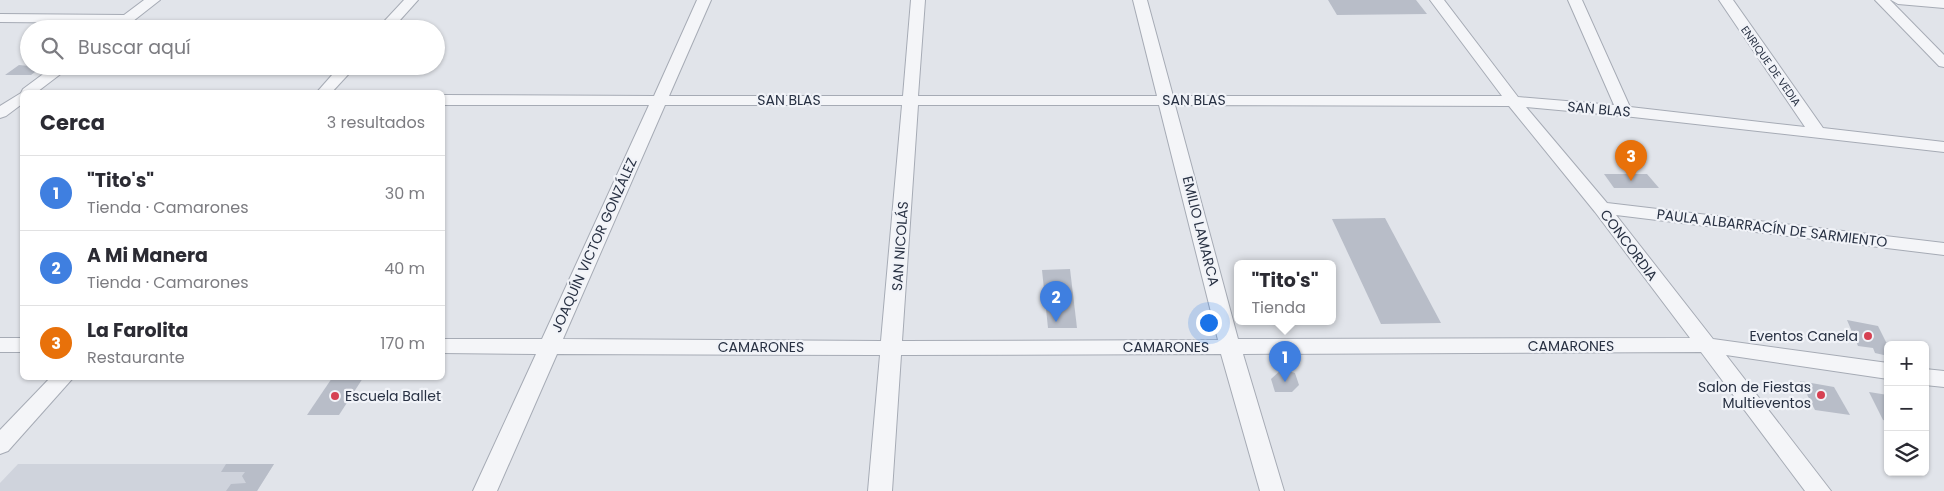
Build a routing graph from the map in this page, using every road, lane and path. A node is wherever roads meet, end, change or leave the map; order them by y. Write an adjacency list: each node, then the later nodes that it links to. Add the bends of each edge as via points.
1 (153, 0): 13 (street)
2 (411, 0): 14 (street)
3 (704, 0): 26 (street, JOAQUÍN VICTOR GONZÁLEZ)
4 (918, 0): 24 (street, SAN NICOLÁS)
5 (1140, 0): 25 (street, EMILIO LAMARCA)
6 (1437, 0): 27 (street, CONCORDIA)
7 (1574, 0): 28 (street)
8 (1726, 0): 30 (street, ENRIQUE DE VEDIA)
9 (1882, 0): 15 (street)
10 (1898, 0): 11 (street)
11 (1944, 4)
12 (0, 18): 13 (street)
13 (128, 19)
14 (392, 20)
15 (1944, 63)
16 (52, 75): 18 (street)
17 (340, 75): 19 (street)
18 (32, 90)
19 (326, 90)
20 (20, 97): 21 (street)
21 (0, 99)
22 (20, 99): 29 (street)
23 (445, 100): 26 (street, SAN BLAS)
24 (911, 100): 25 (street, SAN BLAS); 26 (street, SAN BLAS); 40 (street, SAN NICOLÁS)
25 (1167, 100): 27 (street, SAN BLAS); 39 (street, EMILIO LAMARCA)
26 (658, 101): 37 (street, JOAQUÍN VICTOR GONZÁLEZ)
27 (1513, 101): 28 (street, SAN BLAS); 32 (street, CONCORDIA)
28 (1624, 111): 30 (street, SAN BLAS)
29 (0, 113)
30 (1817, 132): 31 (street, SAN BLAS)
31 (1944, 147)
32 (1601, 208): 33 (street, PAULA ALBARRACÍN DE SARMIENTO); 38 (street, CONCORDIA)
33 (1944, 249)
34 (0, 345): 35 (street)
35 (20, 345)
36 (445, 346): 37 (street, CAMARONES)
37 (550, 346): 40 (street, CAMARONES); 46 (street, JOAQUÍN VICTOR GONZÁLEZ)
38 (1705, 346): 39 (street, CAMARONES); 41 (street, CAMARONES); 49 (street, CONCORDIA)
39 (1230, 347): 40 (street, CAMARONES); 48 (street, EMILIO LAMARCA)
40 (892, 348): 47 (street, SAN NICOLÁS)
41 (1884, 370)
42 (1929, 377): 43 (street)
43 (1944, 379)
44 (60, 380): 45 (street)
45 (0, 445)
46 (485, 491)
47 (880, 491)
48 (1272, 491)
49 (1819, 491)

